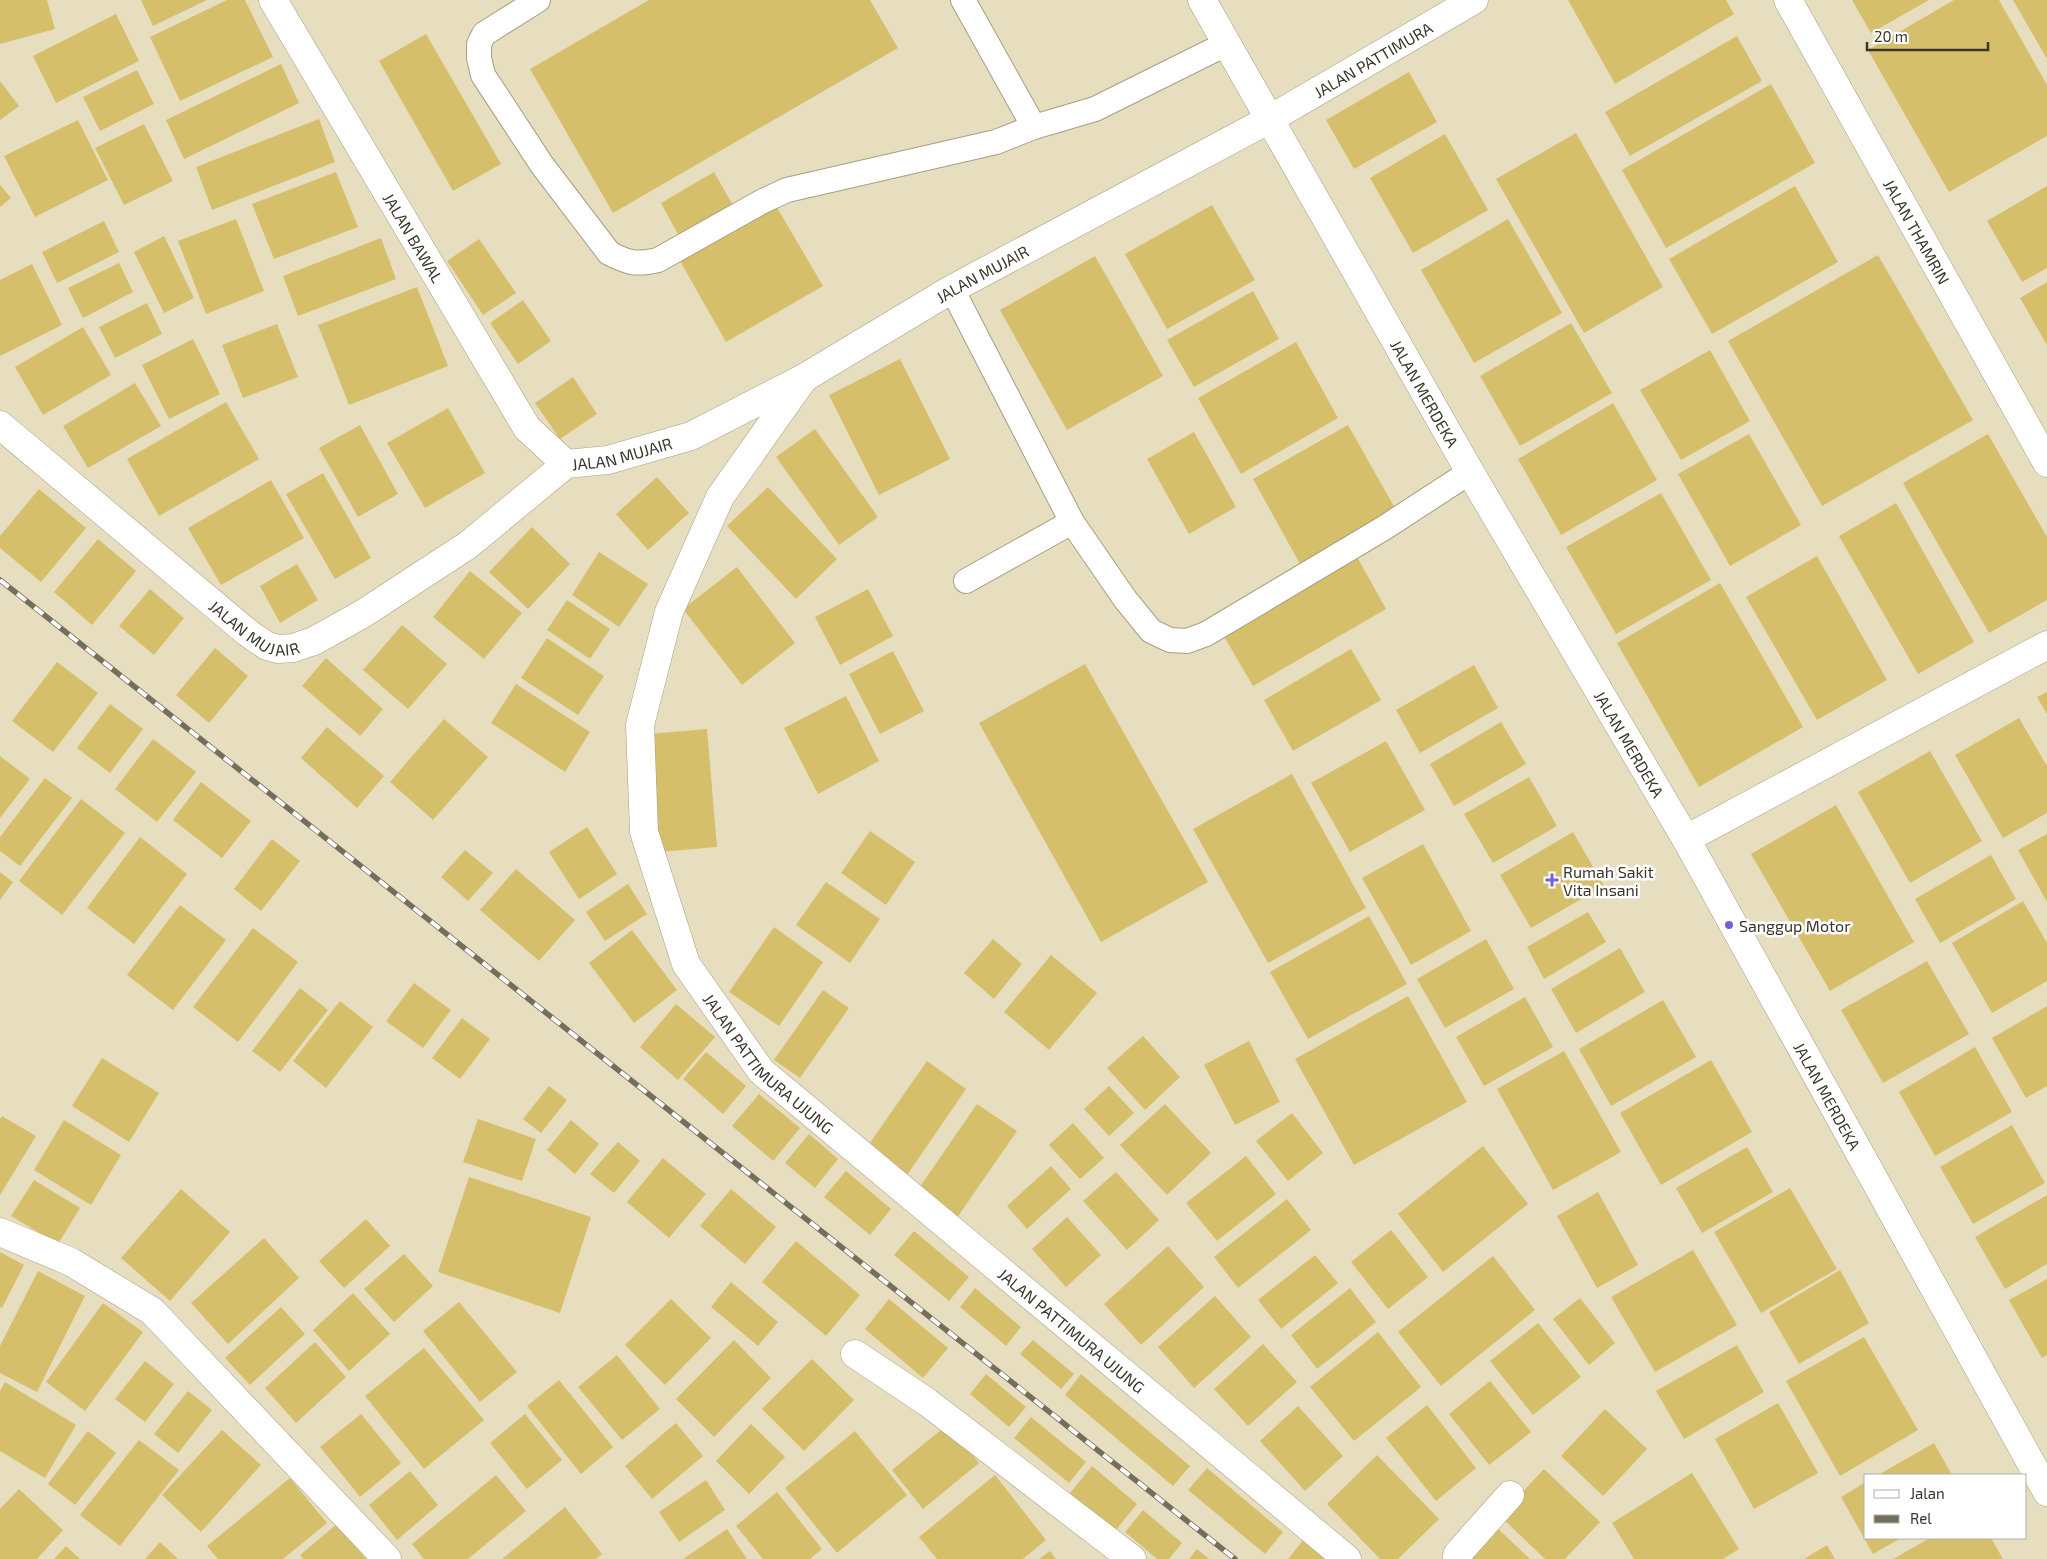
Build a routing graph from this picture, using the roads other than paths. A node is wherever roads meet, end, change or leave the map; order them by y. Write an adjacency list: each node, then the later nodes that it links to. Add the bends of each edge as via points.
1 (273, 0): 14 (street, JALAN BAWAL, via 526,428)
2 (538, 0): 9 (lane, via 484,34 479,44 483,75 542,165 603,246 625,261 640,264 658,260 787,190 996,142)
3 (963, 0): 9 (lane)
4 (1202, 0): 7 (street, JALAN MERDEKA)
5 (1474, 0): 8 (street, JALAN PATTIMURA)
6 (1788, 0): 13 (street, JALAN THAMRIN)
7 (1228, 43): 8 (street, JALAN MERDEKA); 9 (lane, via 1095,109)
8 (1270, 119): 10 (street, JALAN MUJAIR); 15 (street, JALAN MERDEKA)
9 (1034, 127)
10 (952, 288): 11 (street, JALAN MUJAIR); 16 (lane)
11 (804, 378): 14 (street, JALAN MUJAIR, via 690,436 608,460); 26 (street, JALAN PATTIMURA UJUNG, via 720,496 669,612 640,725 644,832 686,964 761,1071)
12 (0, 425): 14 (street, JALAN MUJAIR, via 248,633 266,646 278,649 314,641 372,608 468,545)
13 (2047, 463)
14 (566, 464)
15 (1470, 472): 16 (lane, via 1257,604 1206,634 1187,641 1170,640 1151,631); 19 (street, JALAN MERDEKA)
16 (1072, 522): 17 (lane)
17 (966, 582)
18 (2047, 645): 19 (street)
19 (1686, 839): 22 (street, JALAN MERDEKA)
20 (0, 1232): 24 (street, via 71,1262 152,1311)
21 (855, 1354): 25 (street, via 927,1402)
22 (2047, 1492)
23 (1510, 1495): 27 (street, via 1458,1553)
24 (387, 1559)
25 (1132, 1559)
26 (1347, 1559)
27 (1457, 1559)

